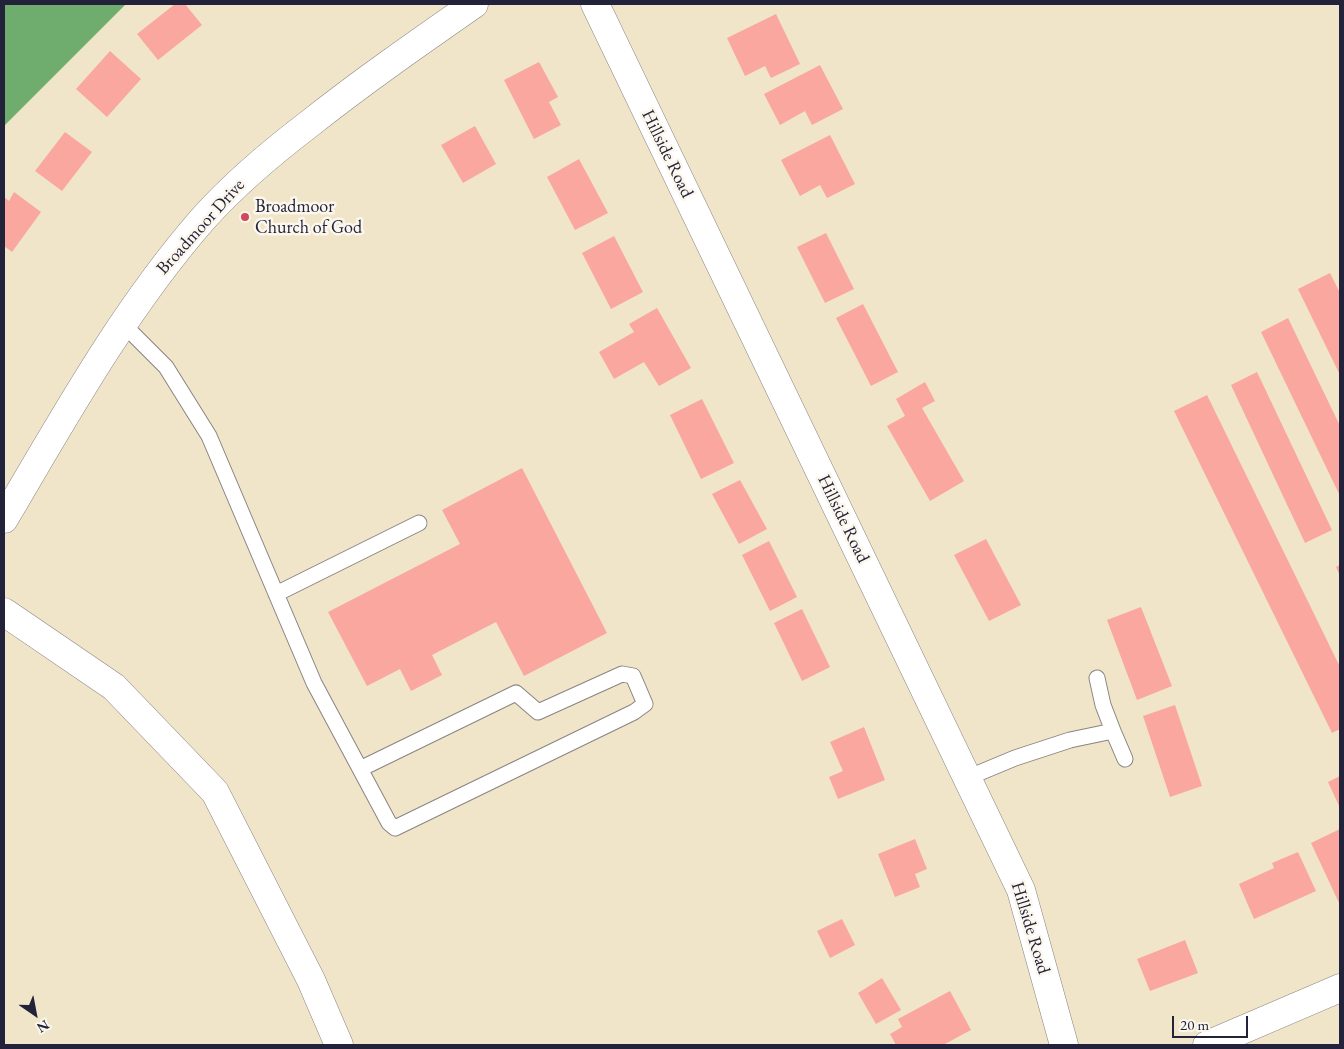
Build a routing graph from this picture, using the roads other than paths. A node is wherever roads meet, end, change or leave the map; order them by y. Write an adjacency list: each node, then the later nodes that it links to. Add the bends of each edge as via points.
1 (474, 4): 3 (street, Broadmoor Drive, via 356,86 262,161 203,220)
2 (595, 4): 12 (street, Hillside Road)
3 (124, 324): 4 (street, Broadmoor Drive, via 85,382); 6 (lane, via 166,367 209,436)
4 (4, 519)
5 (419, 524): 6 (lane)
6 (276, 594): 11 (lane, via 314,683)
7 (4, 612): 14 (street, via 114,687 215,792 310,980)
8 (1097, 678): 9 (lane, via 1102,705)
9 (1113, 730): 10 (lane); 12 (lane, via 1015,758)
10 (1125, 759)
11 (360, 769): 11 (lane, via 389,823 395,828 645,704 633,676 622,674 538,712 516,693)
12 (967, 778): 15 (street, Hillside Road, via 1021,890)
13 (1340, 988): 16 (street)
14 (339, 1045)
15 (1064, 1045)
16 (1207, 1045)

